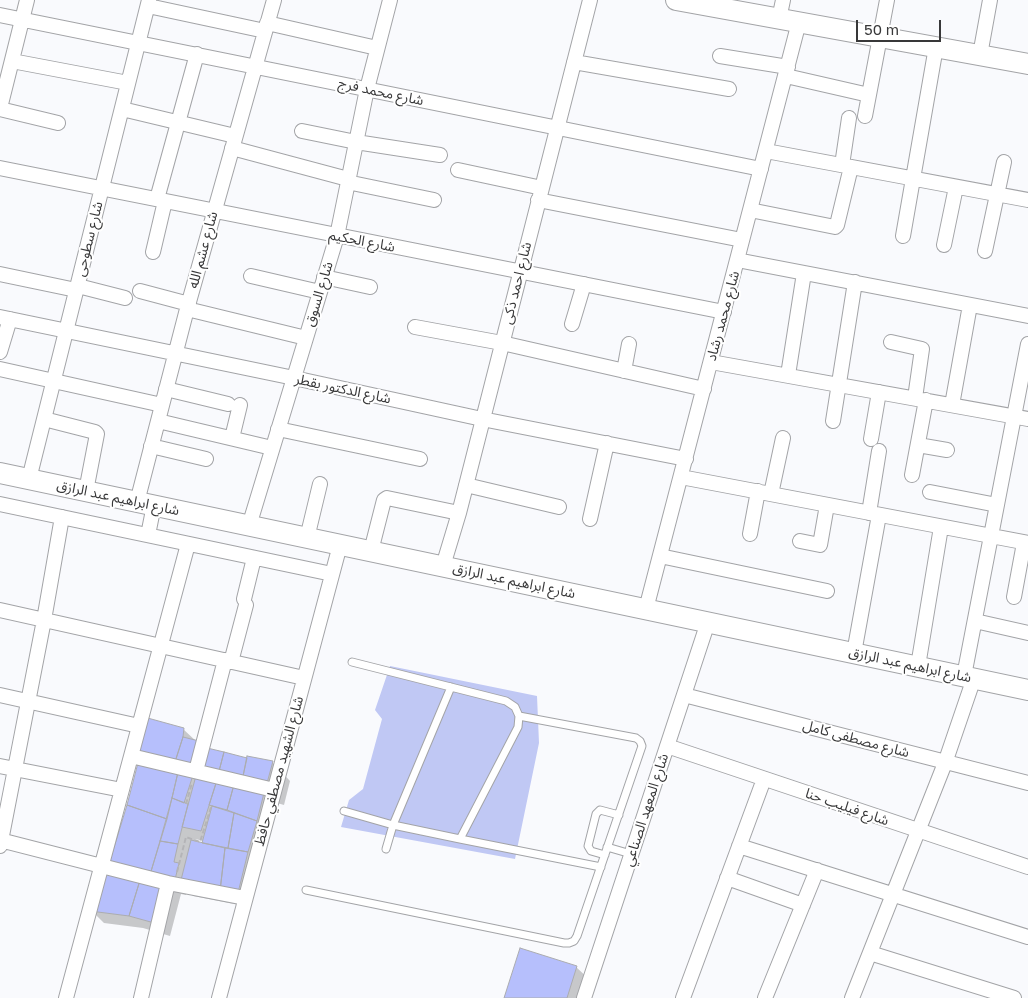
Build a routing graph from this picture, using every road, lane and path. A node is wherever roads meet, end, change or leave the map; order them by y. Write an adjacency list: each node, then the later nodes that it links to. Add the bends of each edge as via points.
1 (27, 0): 11 (street)
2 (274, 0): 13 (street, شارع عشم الله)
3 (390, 0): 16 (street, شارع السوق)
4 (590, 0): 22 (street, شارع احمد ذكى)
5 (676, 0): 9 (main road)
6 (888, 0): 14 (street)
7 (990, 0): 19 (street)
8 (148, 3): 13 (street); 15 (street, شارع سطوحى)
9 (781, 10): 12 (main road)
10 (0, 15): 11 (street, شارع محمد فرج)
11 (22, 19): 15 (street, شارع محمد فرج); 21 (street)
12 (799, 22): 14 (main road); 25 (street, شارع محمد رشاد)
13 (266, 27): 16 (street); 24 (street, شارع عشم الله)
14 (881, 38): 17 (main road); 29 (street)
15 (138, 42): 18 (street, شارع محمد فرج); 26 (street, شارع سطوحى)
16 (377, 48): 27 (street, شارع السوق)
17 (936, 48): 19 (main road); 47 (street)
18 (197, 54): 24 (street, شارع محمد فرج); 34 (street)
19 (980, 55): 23 (main road)
20 (720, 56): 25 (street)
21 (12, 61): 26 (street); 30 (street)
22 (574, 62): 28 (street); 36 (street, شارع احمد ذكى)
23 (1028, 64)
24 (255, 66): 27 (street, شارع محمد فرج); 38 (street, شارع عشم الله)
25 (787, 71): 29 (street); 40 (street, شارع محمد رشاد)
26 (128, 83): 31 (street, شارع سطوحى)
27 (366, 89): 36 (street, شارع محمد فرج); 39 (street, شارع السوق)
28 (729, 89)
29 (869, 95): 32 (street)
30 (0, 108): 35 (street)
31 (122, 109): 34 (street); 50 (street, شارع سطوحى)
32 (865, 116)
33 (849, 118): 43 (street)
34 (178, 122): 38 (street); 53 (street)
35 (58, 123)
36 (557, 128): 45 (street, شارع محمد فرج); 51 (street, شارع احمد ذكى)
37 (302, 131): 39 (street)
38 (234, 142): 48 (street); 56 (street, شارع عشم الله)
39 (356, 142): 41 (street); 48 (street, شارع السوق)
40 (766, 151): 43 (street); 45 (street, شارع محمد رشاد)
41 (440, 155)
42 (1004, 162): 52 (street)
43 (846, 166): 47 (street); 57 (street, via 837,225 834,227)
44 (0, 168): 50 (street, شارع الحكيم)
45 (761, 169): 57 (street, شارع محمد رشاد)
46 (458, 170): 51 (street)
47 (913, 179): 49 (street); 59 (street)
48 (348, 181): 54 (street); 58 (street, شارع السوق)
49 (956, 187): 52 (street); 61 (street)
50 (102, 188): 53 (street, شارع الحكيم); 73 (street, شارع سطوحى)
51 (540, 194): 60 (street); 65 (street, شارع احمد ذكى)
52 (997, 194): 55 (street); 62 (street)
53 (161, 200): 56 (street, شارع الحكيم); 63 (street)
54 (434, 200)
55 (1028, 200)
56 (214, 210): 58 (street, شارع الحكيم); 78 (street, شارع عشم الله)
57 (750, 210): 60 (street, شارع محمد رشاد)
58 (336, 236): 65 (street, شارع الحكيم); 69 (street, شارع السوق)
59 (903, 236)
60 (742, 240): 64 (street, شارع محمد رشاد)
61 (944, 245)
62 (985, 251)
63 (153, 252)
64 (737, 260): 66 (street); 79 (street, شارع محمد رشاد)
65 (520, 272): 71 (street, شارع الحكيم); 87 (street, شارع احمد ذكى)
66 (804, 272): 70 (street); 95 (street)
67 (0, 274): 73 (street)
68 (251, 276): 75 (street)
69 (324, 277): 72 (street); 75 (street, شارع السوق)
70 (855, 282): 77 (street); 98 (street)
71 (584, 284): 79 (street, شارع الحكيم); 82 (street)
72 (370, 287)
73 (77, 288): 76 (street); 84 (street, شارع سطوحى)
74 (140, 291): 78 (street)
75 (320, 292): 85 (street, شارع السوق)
76 (125, 298)
77 (970, 305): 80 (street); 104 (street)
78 (188, 306): 85 (street); 91 (street, شارع عشم الله)
79 (724, 312): 92 (street, شارع محمد رشاد)
80 (1028, 316)
81 (5, 318): 84 (street, شارع الدكتور بقطر); 90 (street)
82 (572, 324)
83 (415, 327): 87 (street)
84 (66, 331): 91 (street, شارع الدكتور بقطر); 97 (street, شارع سطوحى)
85 (306, 338): 96 (street, شارع السوق)
86 (891, 342): 102 (street, via 922,348)
87 (502, 343): 94 (street); 107 (street, شارع احمد ذكى)
88 (629, 344): 94 (street)
89 (1028, 344): 105 (street)
90 (0, 352)
91 (175, 353): 96 (street, شارع الدكتور بقطر); 99 (street, شارع عشم الله)
92 (711, 362): 95 (street); 100 (street, شارع محمد رشاد)
93 (0, 369): 97 (street)
94 (624, 371): 100 (street)
95 (788, 376): 98 (street)
96 (294, 378): 107 (street, شارع الدكتور بقطر); 110 (street, شارع السوق)
97 (54, 381): 103 (street); 106 (street, شارع سطوحى)
98 (839, 384): 101 (street); 109 (street)
99 (166, 389): 103 (street, شارع عشم الله); 111 (street, via 234,405)
100 (704, 389): 122 (street, شارع محمد رشاد)
101 (879, 392): 102 (street); 113 (street)
102 (921, 399): 104 (street); 115 (street)
103 (162, 404): 108 (street, شارع عشم الله)
104 (952, 405): 105 (street)
105 (1021, 417): 135 (street)
106 (44, 419): 126 (street, شارع سطوحى); 129 (street, via 97,434)
107 (482, 419): 114 (street, شارع الدكتور بقطر); 128 (street, شارع احمد ذكى)
108 (158, 421): 111 (street); 116 (street, شارع عشم الله)
109 (833, 421)
110 (278, 429): 117 (street, شارع السوق); 121 (street)
111 (232, 438): 117 (street)
112 (783, 438): 131 (street)
113 (871, 439)
114 (607, 443): 122 (street, شارع الدكتور بقطر); 140 (street)
115 (918, 445): 118 (street); 124 (street)
116 (152, 446): 120 (street); 133 (street, شارع عشم الله)
117 (272, 448): 141 (street, شارع السوق)
118 (947, 450)
119 (879, 451): 138 (street)
120 (206, 458)
121 (420, 459)
122 (686, 459): 125 (street, شارع محمد رشاد)
123 (0, 473): 126 (main road, شارع ابراهيم عبد الرازق)
124 (912, 475)
125 (681, 477): 131 (street); 152 (street, شارع محمد رشاد)
126 (29, 479): 129 (main road, شارع ابراهيم عبد الرازق)
127 (320, 484): 146 (street)
128 (466, 485): 136 (street); 137 (street, شارع احمد ذكى)
129 (86, 491): 133 (main road, شارع ابراهيم عبد الرازق)
130 (930, 492): 135 (street)
131 (765, 493): 134 (street); 143 (street)
132 (0, 504): 139 (street)
133 (145, 504): 141 (main road, شارع ابراهيم عبد الرازق); 144 (street, شارع عشم الله)
134 (827, 505): 138 (street); 147 (street, via 820,545)
135 (997, 505): 145 (street)
136 (559, 507)
137 (459, 513): 151 (street, via 386,498); 154 (street, شارع احمد ذكى)
138 (874, 514): 142 (street); 165 (street)
139 (62, 517): 144 (street); 160 (street)
140 (590, 519)
141 (249, 526): 146 (main road, شارع ابراهيم عبد الرازق)
142 (941, 527): 145 (street); 168 (street)
143 (750, 534)
144 (148, 535): 149 (street)
145 (991, 536): 148 (street); 161 (street)
146 (308, 538): 150 (main road, شارع ابراهيم عبد الرازق)
147 (800, 541)
148 (1026, 543): 157 (street)
149 (188, 544): 153 (street); 164 (street)
150 (340, 545): 151 (main road, شارع ابراهيم عبد الرازق); 155 (street, شارع الشهيد مصطفي حافظ)
151 (371, 551): 154 (main road, شارع ابراهيم عبد الرازق)
152 (660, 556): 156 (street); 158 (street, شارع محمد رشاد)
153 (254, 558): 155 (street); 166 (street)
154 (443, 566): 158 (main road, شارع ابراهيم عبد الرازق)
155 (332, 574): 170 (street, شارع الشهيد مصطفي حافظ)
156 (827, 590)
157 (1014, 597)
158 (646, 609): 162 (main road, شارع ابراهيم عبد الرازق)
159 (0, 610): 160 (street)
160 (44, 620): 164 (street); 175 (street)
161 (975, 621): 163 (street); 169 (street)
162 (708, 622): 165 (main road, شارع ابراهيم عبد الرازق); 174 (street, شارع المعهد الصناعي)
163 (1028, 633)
164 (160, 646): 166 (street); 177 (street)
165 (854, 653): 168 (main road, شارع ابراهيم عبد الرازق)
166 (228, 661): 170 (street); 183 (street)
167 (352, 662): 171 (lane)
168 (918, 666): 169 (main road, شارع ابراهيم عبد الرازق)
169 (969, 677): 172 (main road, شارع ابراهيم عبد الرازق); 180 (street)
170 (304, 678): 187 (street, شارع الشهيد مصطفي حافظ)
171 (451, 687): 176 (lane, via 506,701 515,706); 192 (lane)
172 (1028, 690)
173 (0, 695): 175 (street)
174 (684, 695): 178 (street, شارع المعهد الصناعي); 180 (street, شارع مصطفى كامل)
175 (29, 700): 177 (street); 182 (street)
176 (519, 716): 191 (lane, via 640,741 641,751); 194 (lane, via 518,727)
177 (139, 726): 179 (street)
178 (667, 746): 184 (street, شارع فيليب حنا); 199 (street, شارع المعهد الصناعي)
179 (131, 756): 183 (street); 186 (street)
180 (945, 763): 185 (street, شارع مصطفى كامل); 193 (street)
181 (0, 766): 182 (street)
182 (15, 769): 186 (street); 195 (street)
183 (196, 771): 187 (street); 188 (path)
184 (764, 778): 193 (street, شارع فيليب حنا); 196 (street)
185 (1028, 783)
186 (122, 790): 201 (street)
187 (274, 790): 209 (street, شارع الشهيد مصطفي حافظ)
188 (186, 804)
189 (211, 807): 206 (path, via 200,842 186,838)
190 (344, 811): 192 (lane)
191 (619, 815): 197 (lane); 200 (lane, via 603,810 596,814 588,846 592,851)
192 (393, 825): 194 (lane); 198 (lane)
193 (919, 830): 203 (street, شارع فيليب حنا); 208 (street)
194 (460, 839): 202 (lane)
195 (0, 842): 201 (street)
196 (739, 846): 204 (street); 205 (street)
197 (608, 847): 199 (lane); 200 (lane)
198 (386, 849)
199 (631, 854): 216 (street, شارع المعهد الصناعي)
200 (605, 855): 202 (lane)
201 (102, 866): 206 (street); 213 (street)
202 (601, 867): 207 (lane, via 578,936 569,943)
203 (1028, 867)
204 (817, 870): 208 (street); 210 (street)
205 (727, 878): 210 (street); 217 (street)
206 (171, 883): 209 (street); 214 (street)
207 (306, 890)
208 (894, 894): 211 (street); 212 (street)
209 (245, 898): 215 (street, شارع الشهيد مصطفي حافظ)
210 (802, 905): 218 (street)
211 (1028, 937)
212 (870, 953): 219 (street); 220 (street)
213 (66, 998)
214 (141, 998)
215 (218, 998)
216 (584, 998)
217 (683, 998)
218 (765, 998)
219 (852, 998)
220 (1014, 998)

